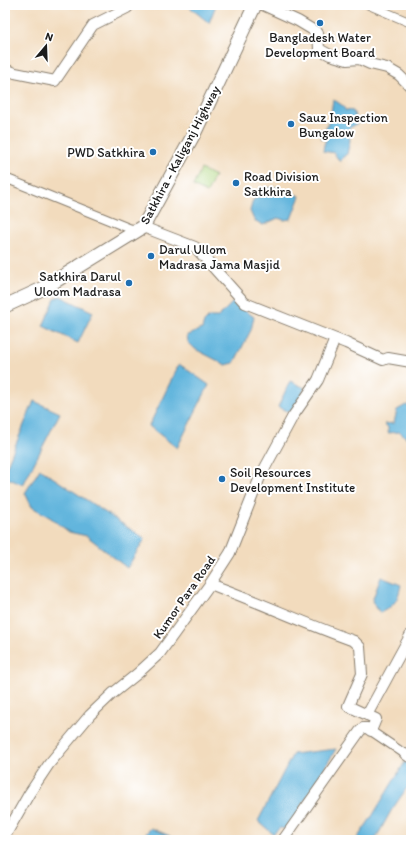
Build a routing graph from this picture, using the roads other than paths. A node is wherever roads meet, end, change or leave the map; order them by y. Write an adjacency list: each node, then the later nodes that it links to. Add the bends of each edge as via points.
1 (130, 5): 6 (street, via 93,25 55,81)
2 (255, 5): 9 (highway, Satkhira - Kaliganj Highway, via 195,132)
3 (263, 5): 7 (street, via 318,33 319,49 347,60 359,59 387,68)
4 (369, 5): 5 (street)
5 (411, 23)
6 (5, 69)
7 (411, 87)
8 (5, 178): 9 (street, via 131,229)
9 (143, 227): 10 (highway, Satkhira - Kaliganj Highway, via 44,288); 11 (street, via 195,247 245,303)
10 (5, 306)
11 (335, 339): 12 (street, via 383,360 388,358); 13 (street, Kumor Para Road, via 318,380 293,416 260,477 230,553)
12 (411, 362)
13 (210, 584): 15 (street, via 354,642 360,647 362,674 348,706); 18 (street, Kumor Para Road, via 160,653 90,715 49,764)
14 (411, 634): 15 (street)
15 (367, 715): 16 (street, via 376,719)
16 (372, 732): 17 (street); 19 (street, via 367,728 360,730)
17 (408, 756)
18 (5, 836)
19 (284, 840)

